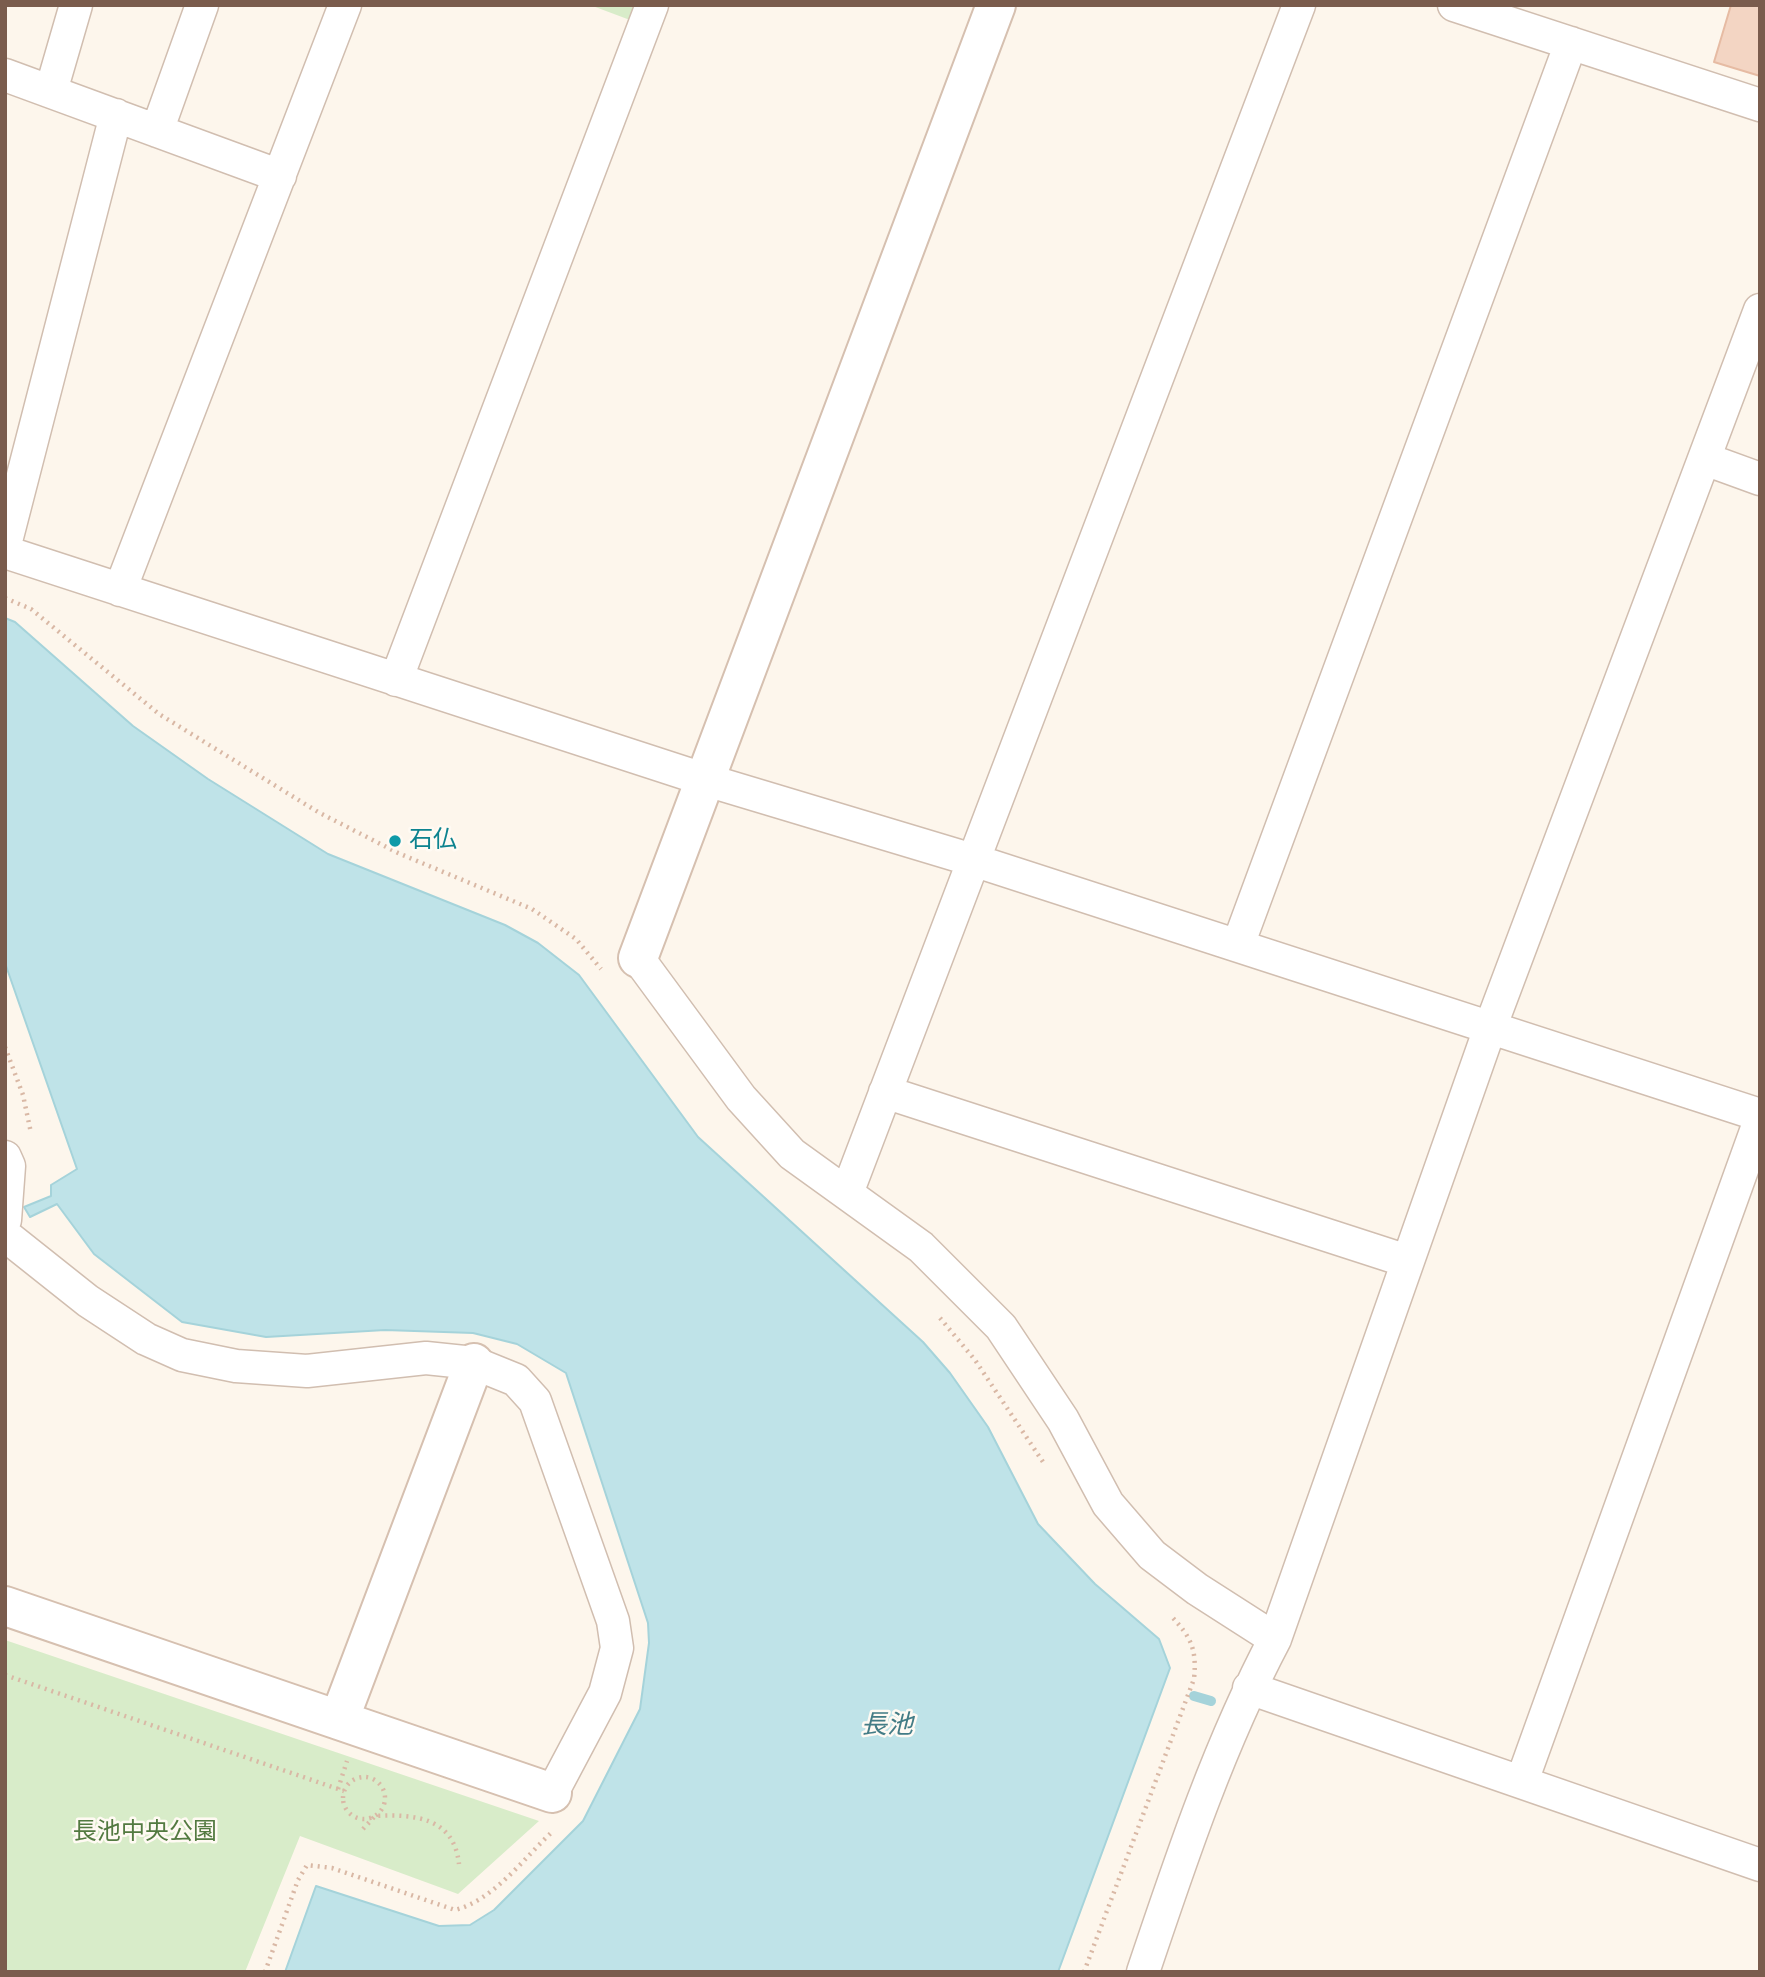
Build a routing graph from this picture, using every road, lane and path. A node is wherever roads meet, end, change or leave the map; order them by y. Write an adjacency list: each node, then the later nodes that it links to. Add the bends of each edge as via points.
1 (76, 5): 10 (street)
2 (202, 5): 13 (street)
3 (345, 5): 14 (street)
4 (652, 5): 22 (street)
5 (996, 5): 23 (street)
6 (1299, 5): 24 (street)
7 (1454, 5): 8 (street)
8 (1571, 43): 11 (street); 25 (street)
9 (5, 75): 10 (street)
10 (51, 91): 12 (street)
11 (1760, 105)
12 (116, 115): 13 (street); 18 (street)
13 (157, 131): 14 (street)
14 (279, 176): 20 (street)
15 (1760, 310): 16 (street)
16 (1705, 459): 17 (street); 28 (street)
17 (1760, 480)
18 (5, 545)
19 (5, 552): 20 (street)
20 (120, 590): 22 (street)
21 (5, 598): 27 (path, via 31,609 159,714 318,812 398,853 532,909 576,939)
22 (396, 680): 23 (street)
23 (703, 779): 24 (street); 26 (street)
24 (976, 860): 25 (street); 30 (street)
25 (1238, 945): 28 (street)
26 (638, 958): 33 (street, via 741,1098 792,1154)
27 (602, 970)
28 (1490, 1028): 31 (street); 36 (street)
29 (5, 1047): 32 (path, via 23,1095 36,1161)
30 (885, 1092): 33 (street); 36 (street)
31 (1760, 1118): 47 (street)
32 (7, 1162): 34 (street)
33 (847, 1193): 42 (street, via 921,1247 1001,1327 1063,1420 1108,1504 1152,1555)
34 (5, 1220)
35 (5, 1235): 38 (street, via 88,1301 146,1339 182,1354 236,1366 307,1371 426,1358)
36 (1407, 1261): 42 (street)
37 (934, 1312): 39 (path, via 975,1360)
38 (474, 1363): 45 (street); 50 (street, via 516,1380 535,1401 613,1621 617,1648 605,1693)
39 (1049, 1471)
40 (5, 1606): 45 (street)
41 (1167, 1612): 56 (path, via 1185,1631 1196,1656 1194,1679)
42 (1275, 1639): 44 (street)
43 (5, 1675): 48 (path)
44 (1249, 1688): 47 (street); 57 (street, via 1197,1815)
45 (339, 1720): 50 (street)
46 (348, 1757): 48 (path)
47 (1522, 1781): 54 (street)
48 (338, 1789): 49 (path)
49 (344, 1791): 51 (path, via 343,1804 352,1815); 51 (path, via 360,1777 377,1781 384,1801)
50 (554, 1811): 55 (path, via 486,1894 471,1906 455,1910 332,1868 307,1866)
51 (375, 1816): 52 (path); 53 (path, via 422,1817 446,1833 457,1848)
52 (363, 1829)
53 (459, 1864)
54 (1760, 1865)
55 (265, 1972)
56 (1084, 1972)
57 (1143, 1972)

